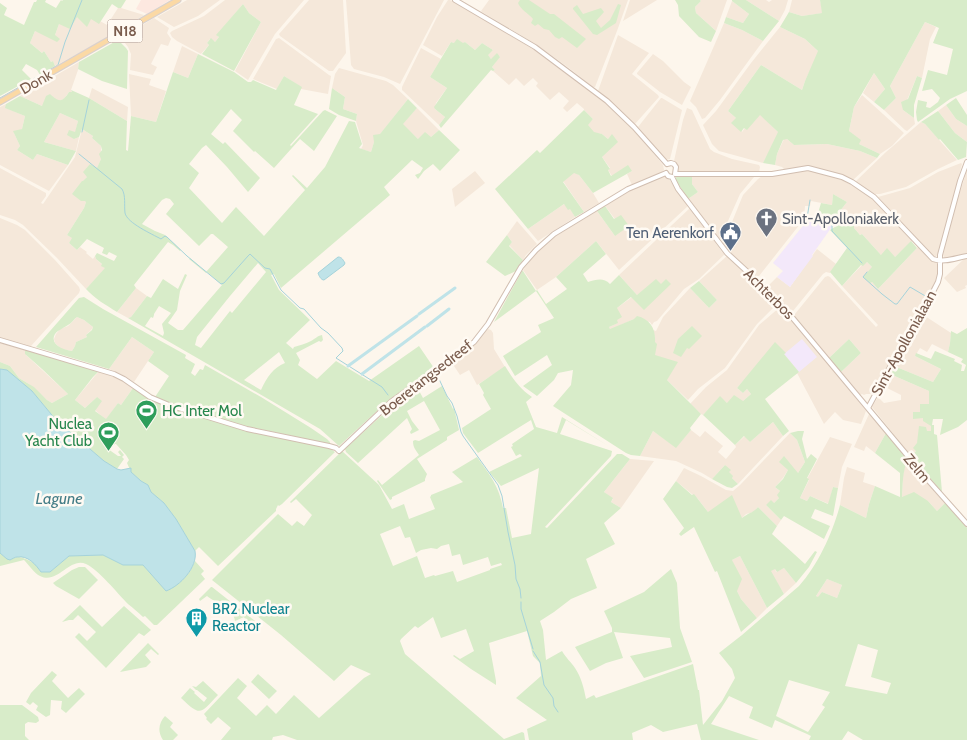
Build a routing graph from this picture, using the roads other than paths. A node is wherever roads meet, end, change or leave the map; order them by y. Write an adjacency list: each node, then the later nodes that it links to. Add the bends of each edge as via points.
1 (178, 0): 3 (main road, Donk / N18)
2 (455, 0): 5 (street, Achterbos, via 535,47 607,101)
3 (0, 102)
4 (967, 162): 9 (street, Sint-Apollonialaan)
5 (667, 164): 6 (street); 7 (street, Achterbos, via 676,167)
6 (666, 173): 7 (street, Achterbos); 10 (street, Boeretangsedreef, via 628,189 544,242 520,269 474,342 392,401 339,451 329,446 230,425 168,405 114,374)
7 (674, 175): 9 (street, via 772,174 804,168 842,177 874,197 931,258); 11 (street, Achterbos, via 678,189 727,253 780,304)
8 (967, 256): 9 (street)
9 (939, 261): 11 (street, Sint-Apollonialaan, via 939,279 933,294)
10 (0, 340)
11 (869, 409): 12 (street, Zelm)
12 (967, 524)

